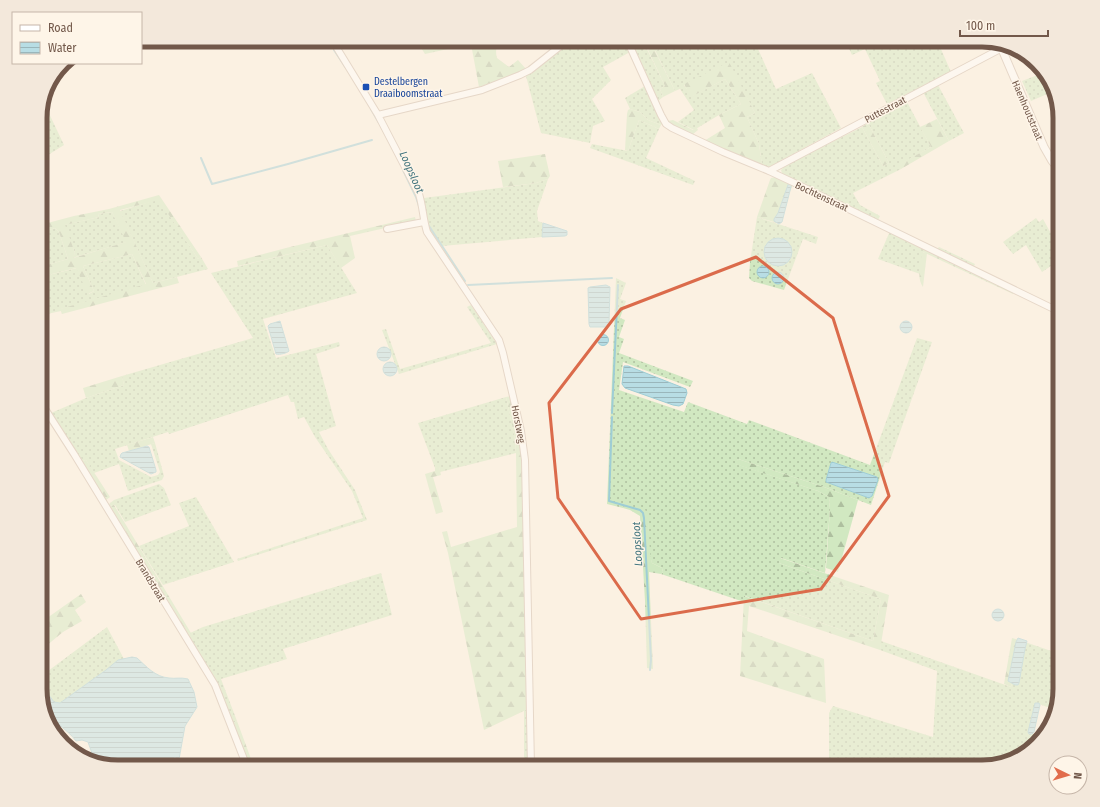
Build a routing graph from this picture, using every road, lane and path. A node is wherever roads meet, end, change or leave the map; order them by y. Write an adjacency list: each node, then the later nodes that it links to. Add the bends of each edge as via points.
1 (336, 47): 6 (street, Horstweg)
2 (559, 47): 6 (street, via 530,70 482,90)
3 (630, 47): 8 (street, Bochtenstraat, via 668,126)
4 (999, 49): 8 (street, Puttestraat)
5 (1003, 50): 7 (street, Haenhoutstraat, via 1044,147)
6 (378, 115): 9 (street, Horstweg, via 419,194)
7 (1053, 162)
8 (769, 171): 11 (street, Bochtenstraat)
9 (424, 222): 10 (street); 14 (street, Horstweg, via 427,232 498,340 521,431 524,460)
10 (387, 230)
11 (1053, 309)
12 (47, 412): 13 (street, Brandstraat, via 215,684)
13 (244, 760)
14 (531, 760)

